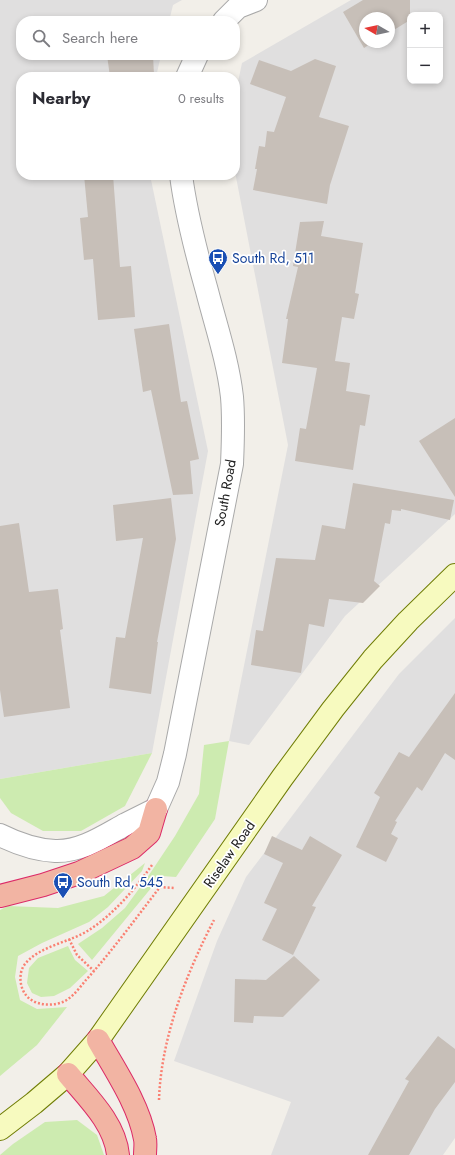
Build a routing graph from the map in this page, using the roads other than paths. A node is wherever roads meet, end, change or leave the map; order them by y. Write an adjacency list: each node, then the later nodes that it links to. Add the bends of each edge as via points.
1 (256, 0): 2 (street, via 238,7)
2 (229, 16)
3 (195, 60): 4 (street)
4 (189, 72)
5 (182, 180): 7 (street, South Road, via 193,240 221,342 232,396 234,431 232,464 175,754 168,782)
6 (455, 575): 10 (main road, Riselaw Road, via 408,621 333,709)
7 (156, 809): 8 (street, via 81,847 56,851 31,848); 9 (highway, via 149,833 132,848 79,873)
8 (0, 835)
9 (0, 896)
10 (98, 1040): 11 (main road, Riselaw Road); 14 (highway, via 118,1074 137,1115 145,1139)
11 (68, 1074): 12 (main road, Riselaw Road); 13 (highway, via 110,1127)
12 (0, 1129)
13 (118, 1155)
14 (145, 1155)

